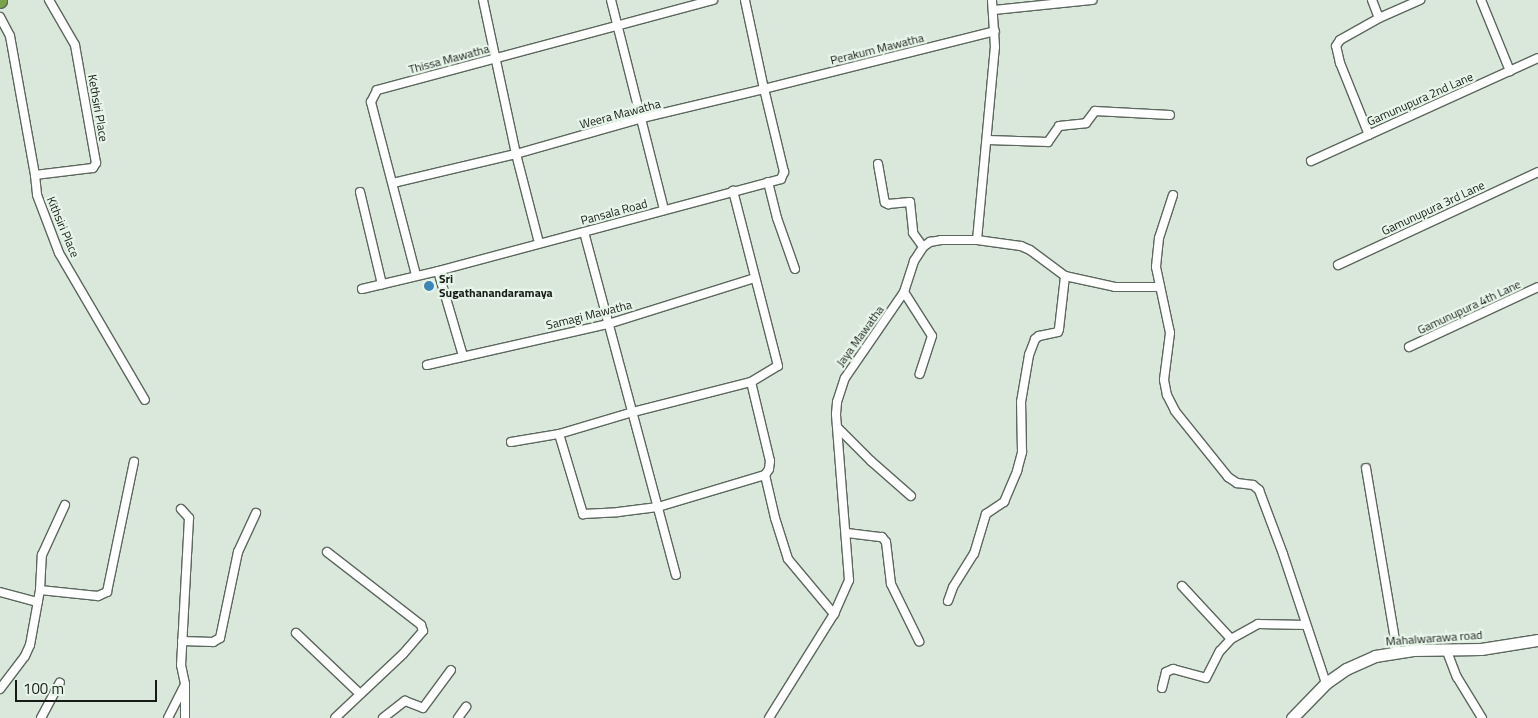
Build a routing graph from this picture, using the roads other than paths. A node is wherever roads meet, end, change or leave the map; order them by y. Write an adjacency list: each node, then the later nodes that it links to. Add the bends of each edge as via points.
1 (49, 0): 28 (street, Kethsiri Place, via 76,45 96,163 93,168)
2 (483, 0): 16 (street)
3 (611, 0): 14 (street)
4 (713, 0): 14 (street, Thissa Mawatha)
5 (744, 0): 19 (street)
6 (992, 0): 11 (street)
7 (1092, 0): 11 (street)
8 (1372, 0): 13 (street)
9 (1420, 0): 13 (street)
10 (1481, 0): 18 (street)
11 (993, 10): 15 (street)
12 (0, 17): 28 (street, Kithsiri Place, via 10,36)
13 (1379, 18): 22 (street, via 1340,40 1336,46)
14 (616, 25): 16 (street, Thissa Mawatha); 21 (street)
15 (995, 31): 19 (street, Perakum Mawatha); 23 (street)
16 (496, 58): 24 (street); 30 (street, Thissa Mawatha, via 382,88 373,96 371,102)
17 (1538, 58): 18 (street, Gamunupura 2nd Lane)
18 (1510, 71): 22 (street, Gamunupura 2nd Lane)
19 (764, 89): 21 (street, Weera Mawatha); 29 (street, Pansala Road, via 784,172 781,179)
20 (1170, 115): 23 (street, via 1095,111 1086,123 1059,126 1048,142)
21 (642, 118): 24 (street, Weera Mawatha); 34 (street)
22 (1369, 135): 25 (street, Gamunupura 2nd Lane)
23 (988, 140): 36 (street)
24 (516, 154): 30 (street, Weera Mawatha); 37 (street)
25 (1311, 161)
26 (878, 164): 38 (street, via 885,202 910,202 913,233)
27 (1538, 172): 39 (street, Gamunupura 3rd Lane)
28 (35, 175): 56 (street, Kithsiri Place, via 37,195 59,253)
29 (768, 182): 31 (street, Pansala Road); 40 (street)
30 (393, 183): 42 (street, Thissa Mawatha)
31 (733, 191): 34 (street, Pansala Road); 44 (street)
32 (360, 192): 45 (street)
33 (1173, 195): 47 (street, via 1159,238 1156,267)
34 (664, 209): 35 (street, Pansala Road)
35 (584, 232): 37 (street, Pansala Road); 50 (street)
36 (976, 240): 38 (street, via 941,240); 43 (street, via 1021,246)
37 (539, 243): 41 (street, Pansala Road)
38 (923, 247): 49 (street, Jaya Mawatha)
39 (1338, 265)
40 (796, 269)
41 (438, 271): 42 (street, Pansala Road); 52 (street)
42 (416, 276): 45 (street, Pansala Road)
43 (1065, 276): 47 (street, via 1115,286); 75 (street, via 1058,332 1035,339 1029,355 1021,402 1022,452 1017,471 1004,502 986,514 974,554 953,586)
44 (754, 278): 50 (street, Samagi Mawatha); 55 (street, via 778,366)
45 (382, 284): 48 (street, Pansala Road)
46 (1538, 287): 51 (street, Gamunupura 4th Lane)
47 (1160, 288): 78 (street, via 1170,333 1164,380 1167,395 1175,410 1228,477 1237,483 1253,484 1259,490)
48 (362, 289)
49 (904, 292): 54 (street, via 932,336); 58 (street, Jaya Mawatha, via 844,378 837,402)
50 (608, 324): 52 (street, Samagi Mawatha); 57 (street)
51 (1408, 347)
52 (463, 356): 53 (street, Samagi Mawatha)
53 (427, 364)
54 (920, 374)
55 (751, 382): 57 (street); 63 (street, via 770,461)
56 (145, 400)
57 (633, 412): 59 (street); 66 (street)
58 (838, 428): 64 (street, via 870,461); 69 (street, Jaya Mawatha)
59 (559, 434): 60 (street); 66 (street, via 583,514)
60 (511, 442)
61 (134, 462): 73 (street, via 107,592 98,596)
62 (1366, 468): 85 (street)
63 (765, 475): 66 (street); 77 (street, via 788,559)
64 (912, 496)
65 (65, 505): 73 (street, via 42,555)
66 (658, 507): 71 (street)
67 (181, 509): 82 (street, via 189,518)
68 (256, 513): 82 (street, via 238,552 220,638 213,642)
69 (847, 532): 77 (street, Jaya Mawatha, via 849,580); 83 (street, via 882,537 886,542 891,584)
70 (327, 552): 92 (street, via 423,628 421,635 403,654)
71 (676, 576)
72 (1182, 586): 80 (street)
73 (40, 590): 76 (street)
74 (0, 592): 76 (street)
75 (948, 601)
76 (38, 602): 91 (street, via 30,645)
77 (834, 614): 100 (street, Jaya Mawatha)
78 (1306, 625): 80 (street, via 1258,624); 88 (street)
79 (296, 633): 92 (street)
80 (1231, 639): 90 (street, via 1220,651 1206,678 1173,669 1166,672)
81 (1538, 640): 84 (street, Mahalwarawa road, via 1488,648)
82 (182, 641): 89 (street, via 181,665)
83 (919, 641)
84 (1446, 649): 85 (street, Mahalwarawa road); 102 (street, via 1457,677)
85 (1397, 652): 88 (street, Mahalwarawa road, via 1362,662)
86 (451, 670): 98 (street, via 423,708 405,701)
87 (60, 683): 94 (street)
88 (1326, 683): 101 (street, Mahalwarawa road)
89 (185, 684): 95 (street); 96 (street)
90 (1162, 688)
91 (0, 689)
92 (359, 693): 97 (street)
93 (466, 707): 99 (street)
94 (41, 718)
95 (168, 718)
96 (185, 718)
97 (335, 718)
98 (383, 718)
99 (458, 718)
100 (769, 718)
101 (1292, 718)
102 (1482, 718)

